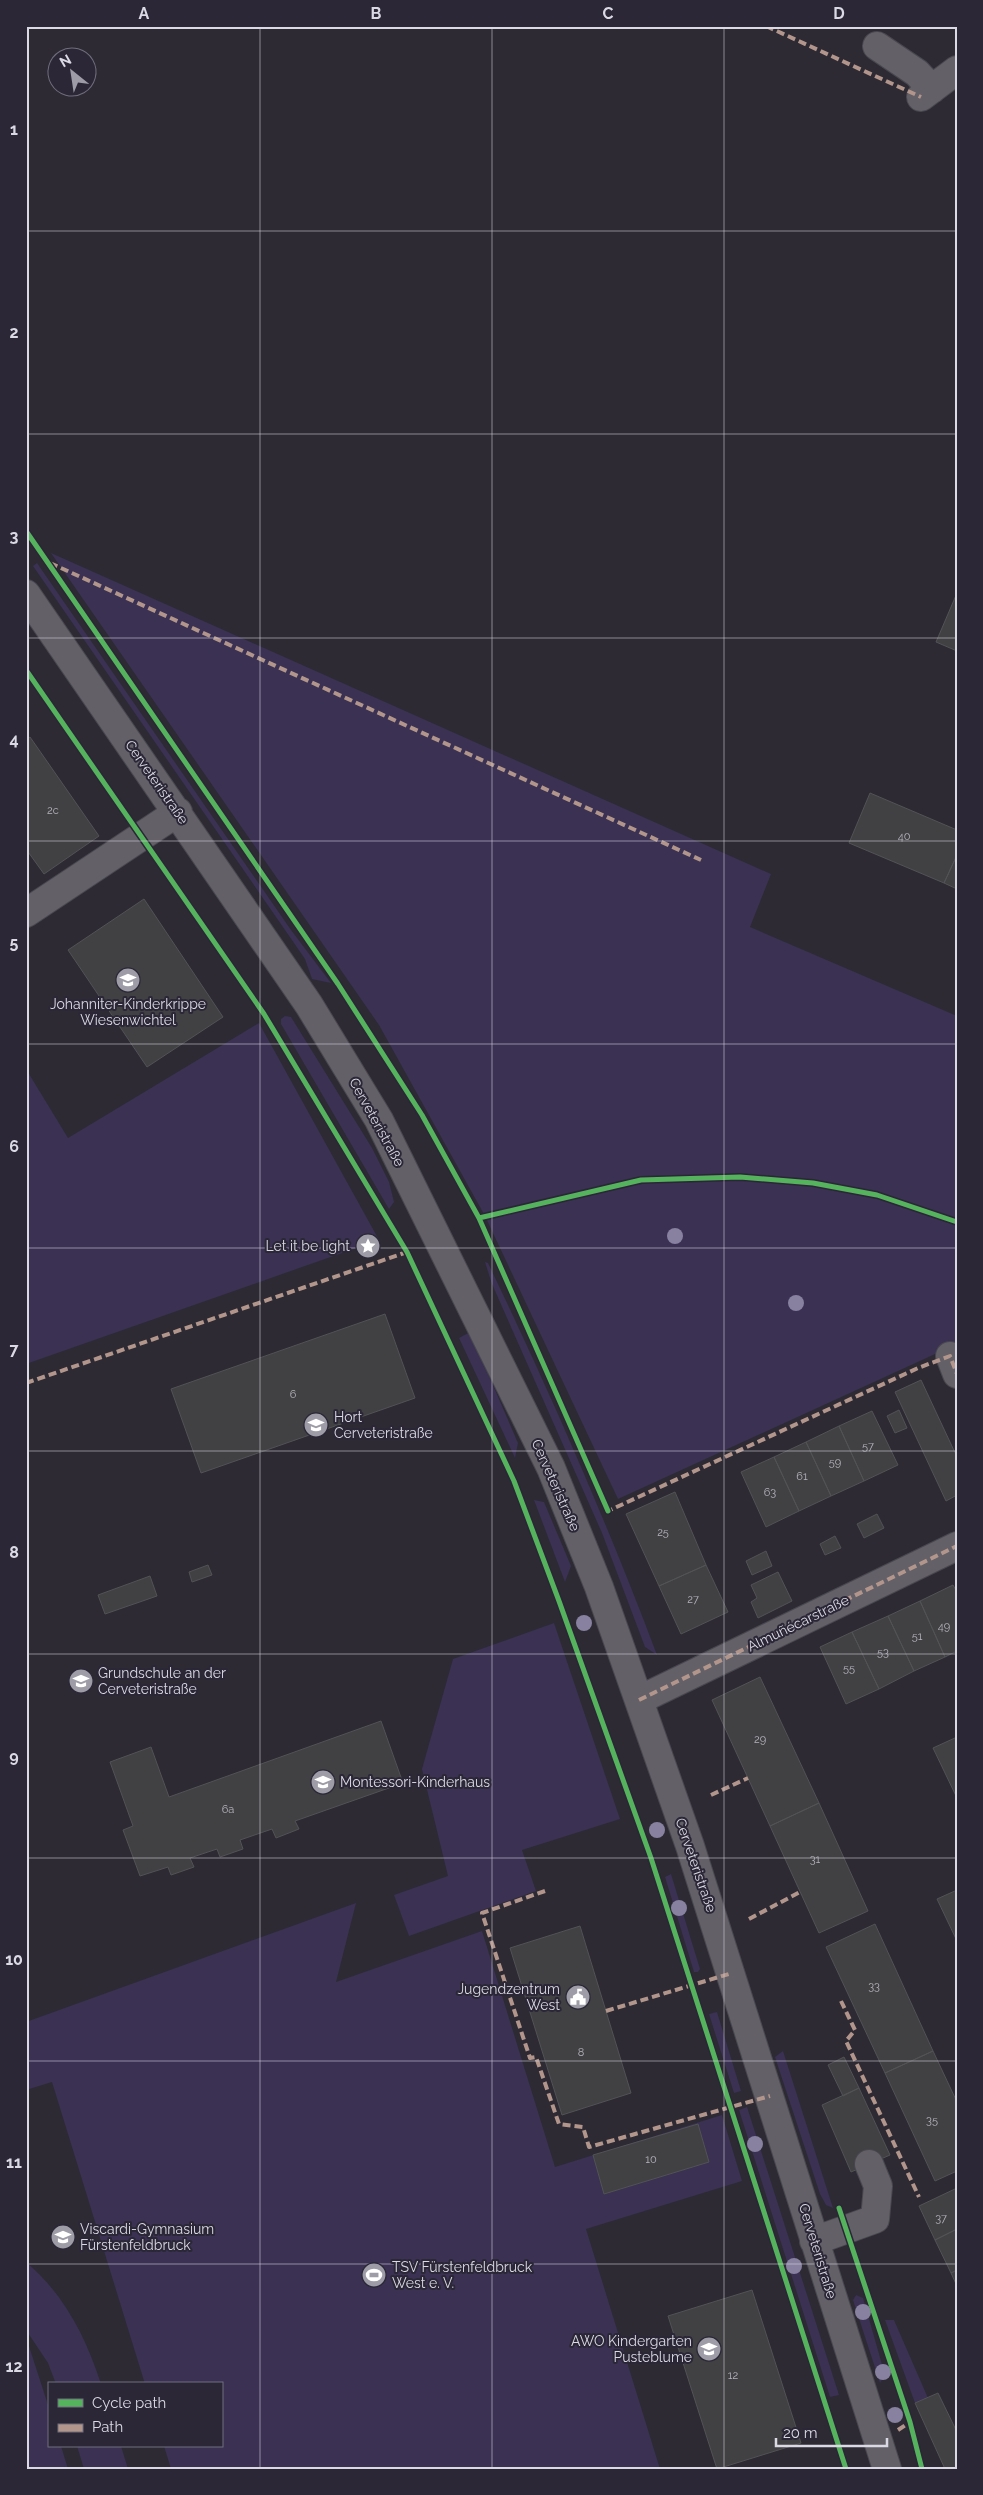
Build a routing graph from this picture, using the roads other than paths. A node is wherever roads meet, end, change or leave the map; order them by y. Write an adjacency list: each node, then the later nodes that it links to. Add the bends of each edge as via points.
1 (877, 46): 2 (street, via 918,73 927,93)
2 (957, 70)
3 (26, 594): 4 (street, Cerveteristraße)
4 (178, 812): 5 (street); 7 (street, Cerveteristraße, via 309,1005 379,1120 551,1468 600,1587)
5 (26, 913)
6 (957, 1546): 7 (street, Almuñécarstraße)
7 (639, 1700): 9 (street, Cerveteristraße, via 732,1973)
8 (869, 2164): 9 (street, via 878,2186 875,2219)
9 (814, 2241): 10 (street, Cerveteristraße)
10 (887, 2469)

